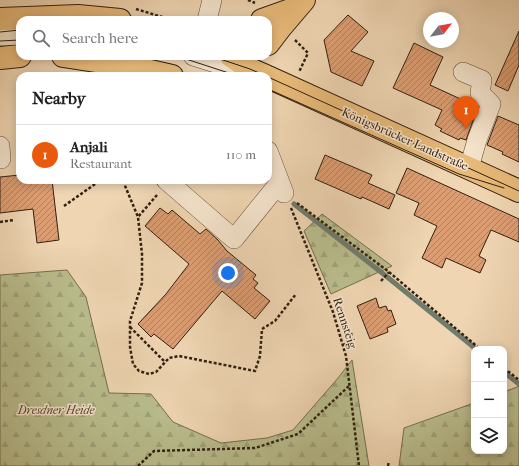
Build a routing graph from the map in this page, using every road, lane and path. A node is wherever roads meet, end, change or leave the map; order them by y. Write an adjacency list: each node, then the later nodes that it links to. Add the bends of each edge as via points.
1 (300, 4): 2 (main road); 7 (main road)
2 (272, 16)
3 (16, 18): 4 (main road)
4 (0, 19)
5 (16, 35): 6 (street)
6 (0, 36)
7 (272, 39)
8 (294, 40): 18 (path, via 308,53)
9 (16, 56): 10 (main road)
10 (0, 58)
11 (89, 60): 14 (main road)
12 (206, 60): 15 (street)
13 (237, 60): 15 (main road, Königsbrücker Landstraße)
14 (154, 72)
15 (254, 72)
16 (463, 72): 22 (street, via 482,80 480,93 491,104)
17 (272, 79): 18 (main road, Königsbrücker Landstraße)
18 (291, 87): 22 (main road, Königsbrücker Landstraße)
19 (0, 146): 20 (street)
20 (0, 159)
21 (272, 160): 28 (street)
22 (469, 168): 27 (main road, Königsbrücker Landstraße)
23 (95, 184): 29 (path)
24 (124, 184): 30 (path)
25 (165, 184): 30 (path)
26 (170, 184): 28 (street, via 234,239)
27 (519, 190)
28 (286, 191): 33 (path); 38 (path, Rennsteig)
29 (64, 206)
30 (138, 217): 36 (path, via 142,283)
31 (14, 220): 32 (path)
32 (0, 222)
33 (387, 274): 34 (path); 39 (path)
34 (381, 281)
35 (296, 294): 40 (path, via 275,321 262,329 260,356 255,371 179,356 169,358)
36 (130, 327): 40 (path); 40 (path, via 133,364 138,371 149,374 156,372)
37 (351, 332): 38 (path, via 352,341)
38 (343, 345): 43 (path, Rennsteig)
39 (476, 346)
40 (165, 362)
41 (507, 370): 42 (path)
42 (519, 380)
43 (350, 384): 45 (path, via 298,434 255,448 154,451); 46 (path, Rennsteig)
44 (389, 461): 47 (path)
45 (138, 466)
46 (359, 466)
47 (388, 466)

